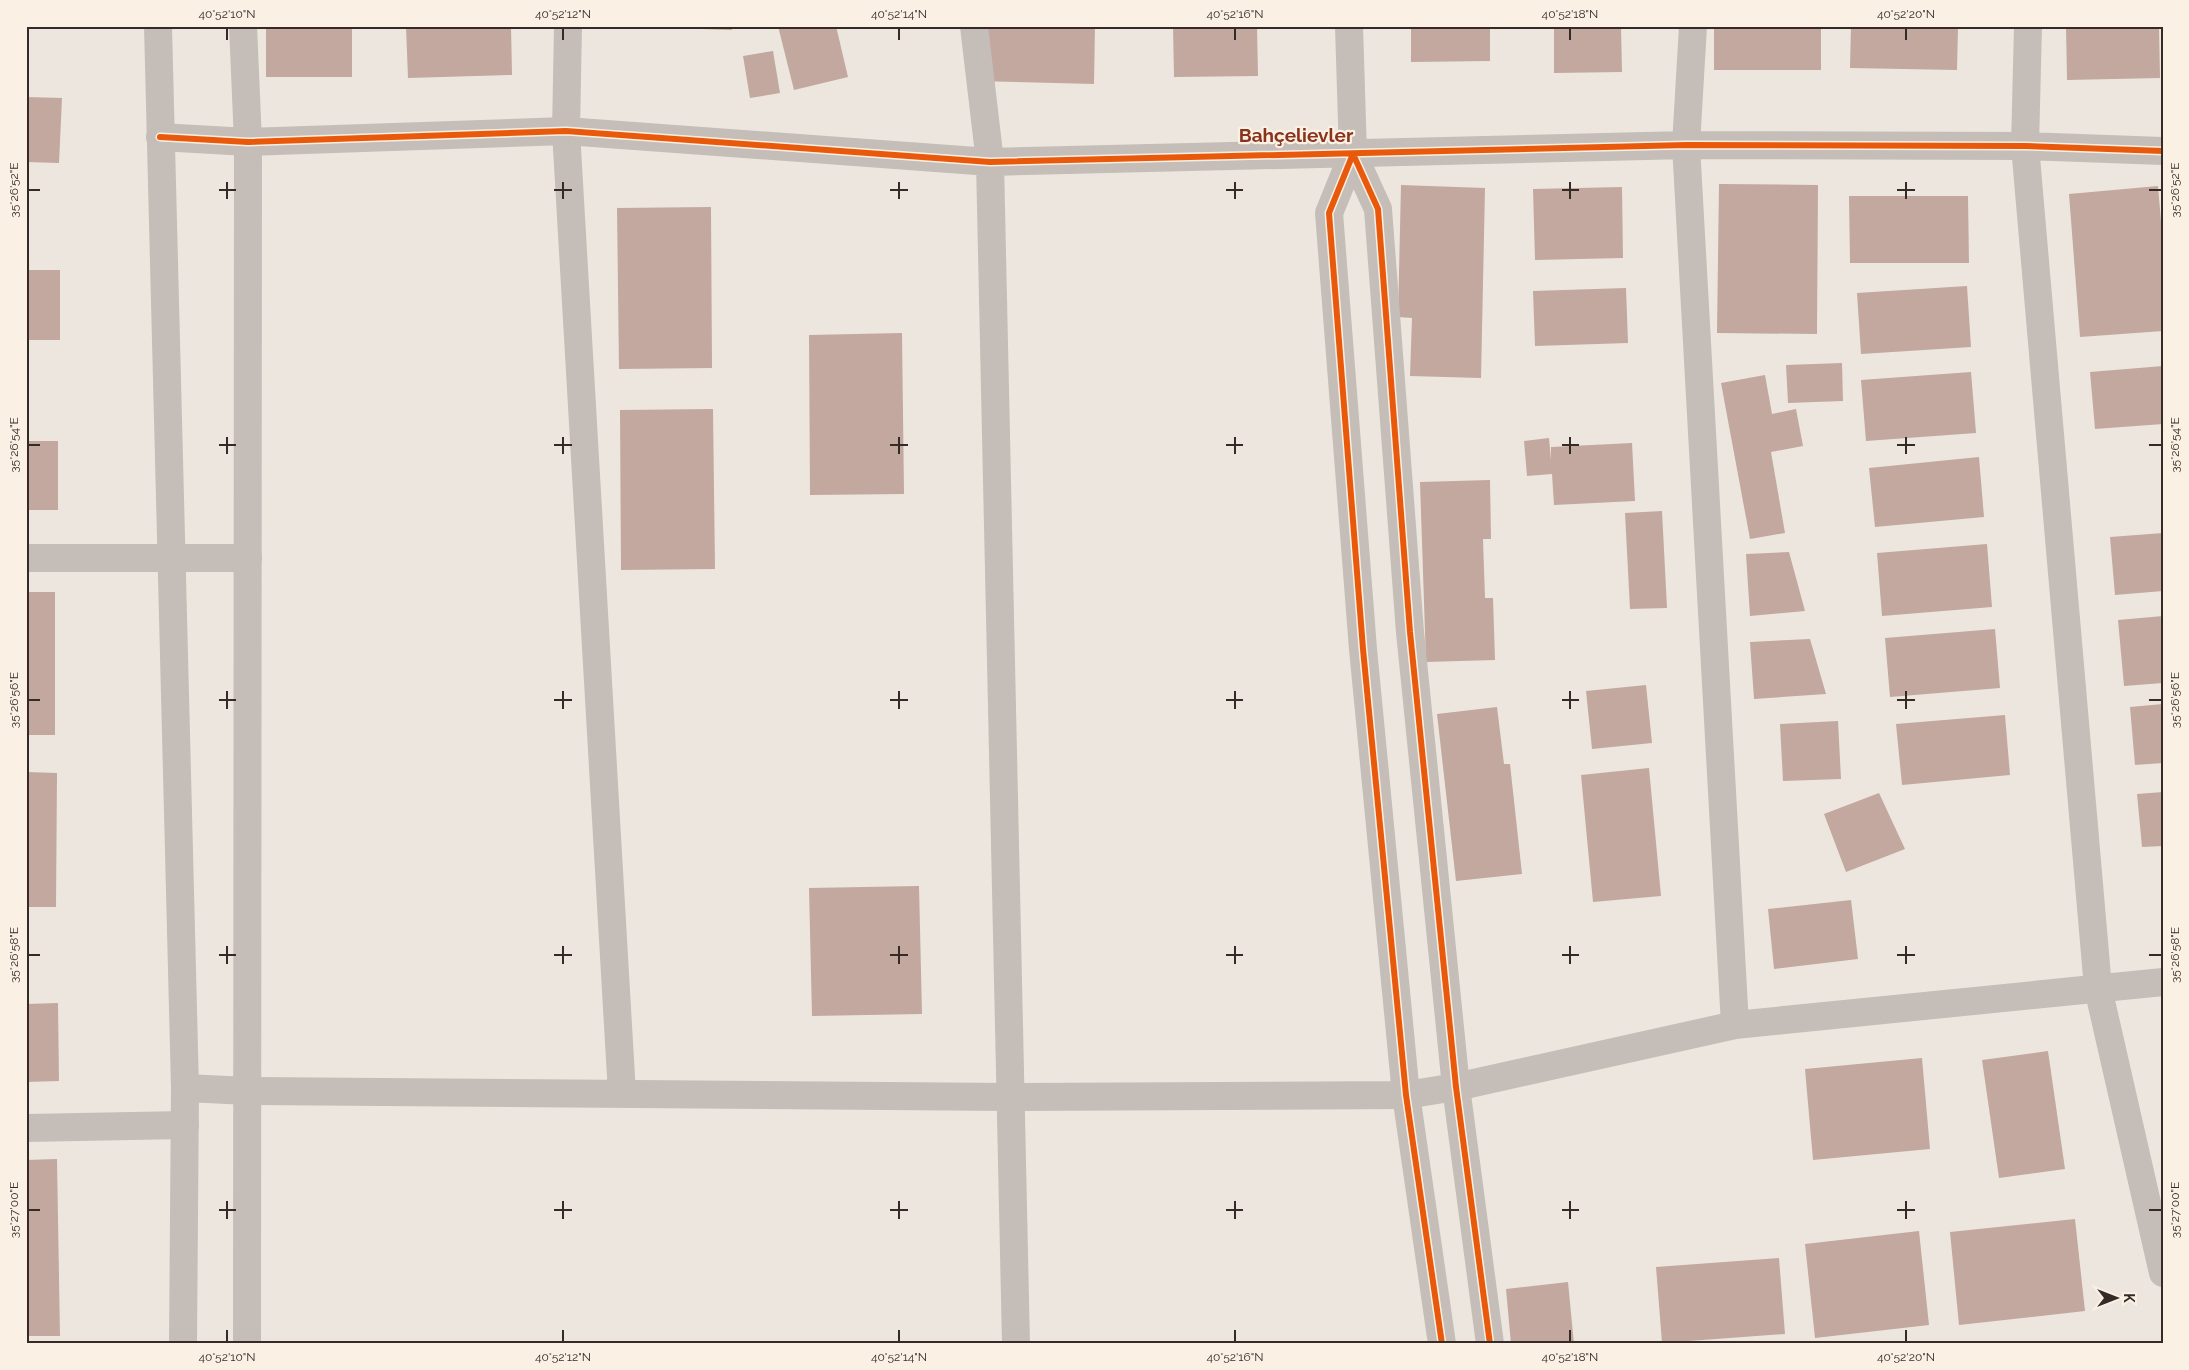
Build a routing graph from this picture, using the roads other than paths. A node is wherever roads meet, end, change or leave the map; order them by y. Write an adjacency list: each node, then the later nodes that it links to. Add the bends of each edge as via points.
1 (158, 26): 9 (street)
2 (243, 26): 10 (street)
3 (568, 26): 8 (street)
4 (974, 26): 15 (street)
5 (1349, 26): 14 (street)
6 (1693, 26): 11 (street)
7 (2028, 26): 12 (street)
8 (566, 131): 10 (street); 15 (street); 25 (street)
9 (160, 137): 10 (street); 18 (street)
10 (248, 142): 17 (street)
11 (1686, 145): 12 (street); 14 (street); 21 (street)
12 (2025, 146): 13 (street); 20 (street)
13 (2163, 151)
14 (1353, 154): 15 (street); 22 (street, via 1378,209 1410,632); 26 (street, via 1330,212 1362,639)
15 (990, 162): 27 (street)
16 (26, 558): 18 (street)
17 (248, 558): 18 (street); 24 (street)
18 (172, 559): 23 (street)
19 (2163, 982): 20 (street)
20 (2098, 988): 21 (street); 30 (street)
21 (1735, 1025): 22 (street)
22 (1456, 1087): 26 (street); 35 (street)
23 (185, 1088): 24 (street); 28 (street)
24 (249, 1091): 25 (street); 32 (street)
25 (622, 1094): 27 (street)
26 (1406, 1095): 27 (street); 34 (street)
27 (1010, 1098): 33 (street)
28 (185, 1124): 29 (street); 31 (street)
29 (26, 1128)
30 (2163, 1273)
31 (183, 1344)
32 (247, 1344)
33 (1016, 1344)
34 (1442, 1344)
35 (1490, 1344)

